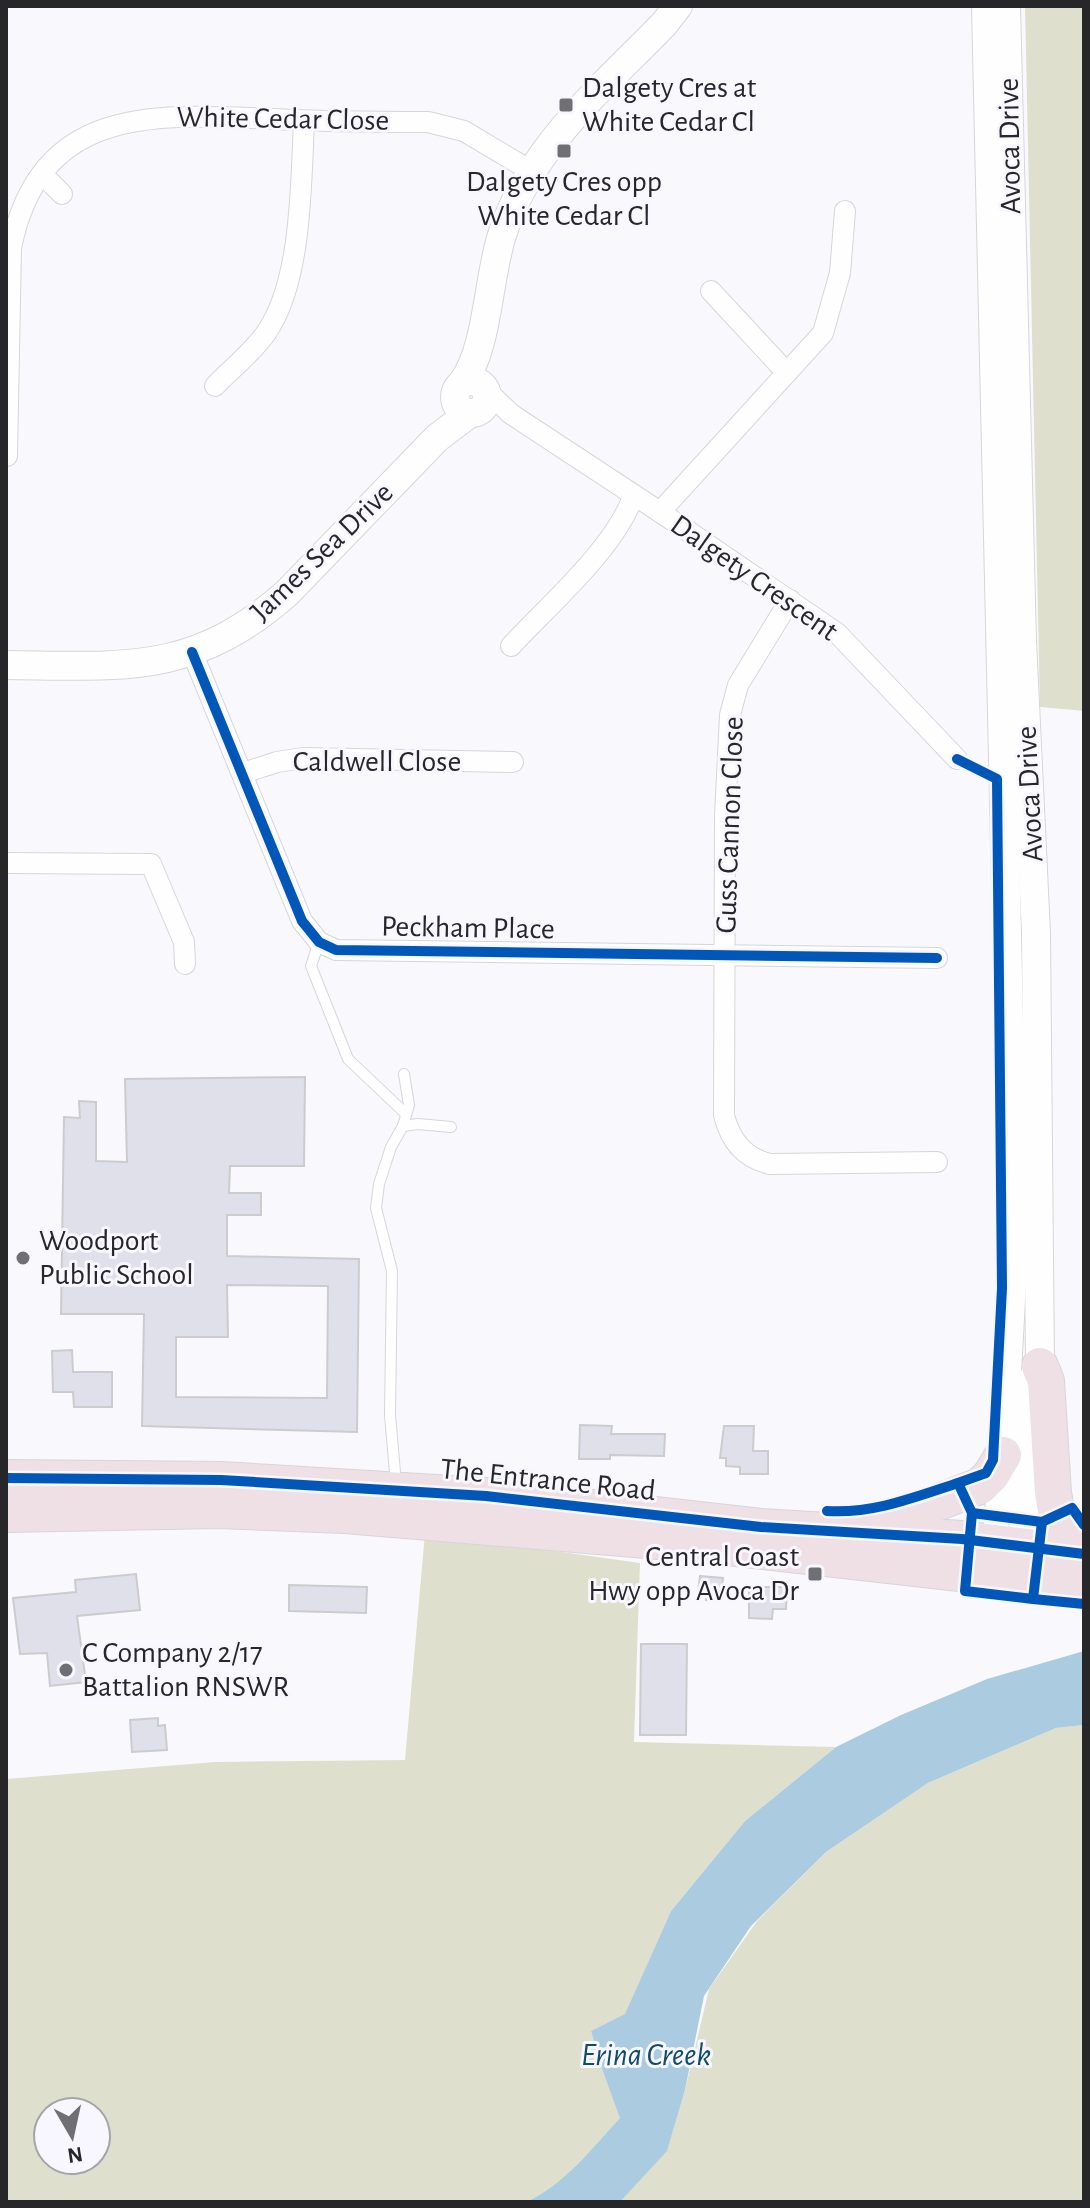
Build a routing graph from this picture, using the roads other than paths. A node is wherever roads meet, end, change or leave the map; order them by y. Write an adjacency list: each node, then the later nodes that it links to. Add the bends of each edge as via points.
1 (678, 6): 2 (main road); 6 (main road, via 553,139)
2 (696, 6)
3 (986, 6): 35 (main road, Avoca Drive, via 1014,1245)
4 (1006, 6): 34 (main road, Avoca Drive, via 1022,641 1036,933)
5 (304, 121): 6 (street, White Cedar Close, via 428,122 464,131); 7 (street, White Cedar Close, via 166,116 118,123 86,135); 12 (street, via 300,210 279,309 266,333)
6 (531, 171): 13 (main road, via 492,270)
7 (43, 175): 8 (street); 14 (street, White Cedar Close, via 17,221 11,248)
8 (62, 194)
9 (845, 211): 11 (street, via 840,273 823,333)
10 (711, 291): 11 (street)
11 (787, 373): 16 (street)
12 (215, 386)
13 (472, 397): 15 (street, Dalgety Crescent, via 503,408); 19 (main road, James Sea Drive, via 260,617)
14 (7, 456)
15 (633, 497): 16 (street, Dalgety Crescent); 18 (street, via 627,515 598,553)
16 (660, 512): 17 (street, Dalgety Crescent)
17 (790, 600): 21 (street, Dalgety Crescent, via 837,633); 26 (street, Guss Cannon Close, via 738,685 730,715)
18 (511, 646)
19 (192, 652): 20 (main road, James Sea Drive, via 133,666); 23 (street)
20 (6, 665)
21 (957, 759)
22 (513, 762): 23 (street, Caldwell Close, via 303,758)
23 (243, 773): 25 (street, via 302,921)
24 (6, 863): 28 (street, via 151,864 184,942)
25 (319, 942): 26 (street, Peckham Place, via 336,950); 30 (lane, via 311,966 348,1059)
26 (725, 954): 27 (street, Peckham Place); 33 (street, Guss Cannon Close, via 724,1115 739,1148 770,1164)
27 (937, 958)
28 (185, 964)
29 (404, 1074): 30 (lane)
30 (406, 1114): 31 (lane)
31 (403, 1126): 32 (lane); 37 (lane, via 391,1147 376,1208 392,1271 390,1415)
32 (451, 1127)
33 (937, 1162)
34 (1040, 1366): 40 (highway, via 1046,1381 1057,1515); 42 (main road, Avoca Drive, via 1031,1382)
35 (1003, 1455): 39 (highway, via 980,1486); 42 (main road, Avoca Drive)
36 (6, 1478): 37 (highway, The Entrance Road, via 221,1480)
37 (396, 1490): 39 (highway, The Entrance Road)
38 (6, 1514): 42 (highway, The Entrance Road, via 219,1510 345,1515 718,1546)
39 (854, 1534): 42 (highway, The Entrance Road, via 962,1539)
40 (1084, 1542)
41 (1084, 1554): 42 (highway, The Entrance Road)
42 (1008, 1562): 43 (highway, The Entrance Road)
43 (1084, 1587)

